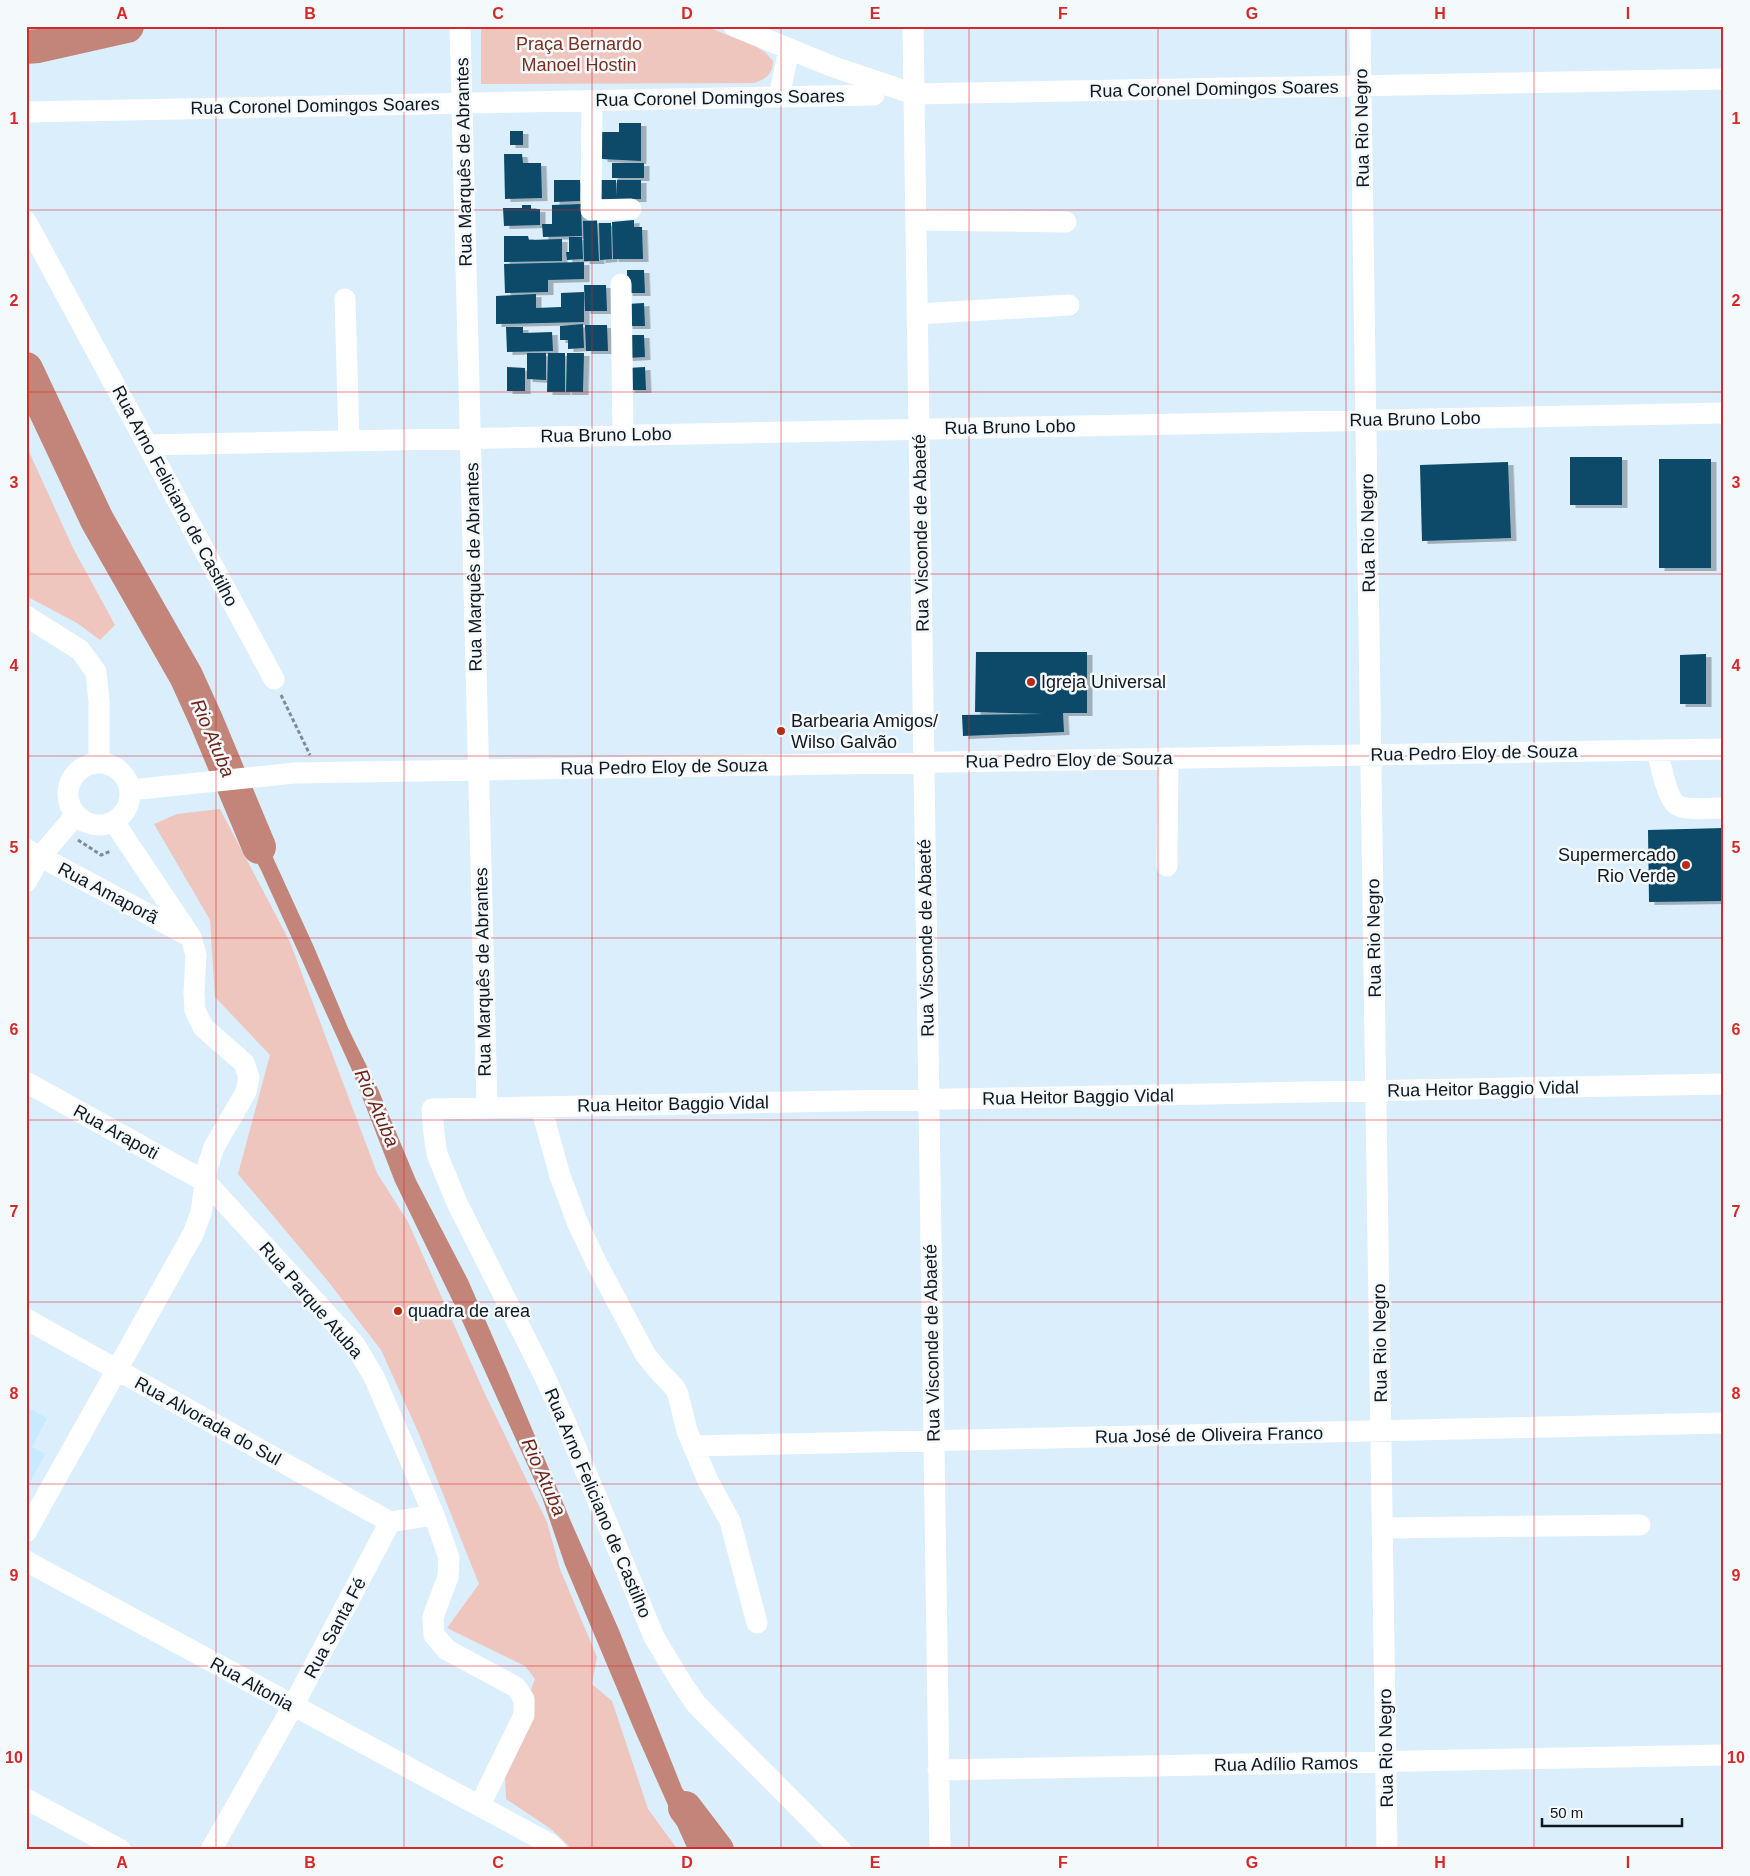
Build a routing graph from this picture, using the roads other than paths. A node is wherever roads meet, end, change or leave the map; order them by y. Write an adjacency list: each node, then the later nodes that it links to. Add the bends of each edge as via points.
1 (460, 26): 12 (street, Rua Marquês de Abrantes)
2 (734, 26): 5 (street, Rua Coronel Domingos Soares)
3 (913, 26): 8 (street, Rua Visconde de Abaeté)
4 (1360, 26): 7 (street, Rua Rio Negro)
5 (790, 49): 8 (street, Rua Coronel Domingos Soares); 10 (street)
6 (1724, 79): 7 (street, Rua Coronel Domingos Soares)
7 (1361, 86): 8 (street, Rua Coronel Domingos Soares); 23 (street, Rua Rio Negro)
8 (914, 94): 15 (street, Rua Visconde de Abaeté)
9 (874, 95): 10 (street, Rua Coronel Domingos Soares)
10 (779, 97): 11 (street, Rua Coronel Domingos Soares)
11 (592, 100): 12 (street, Rua Coronel Domingos Soares); 14 (street, via 591,210)
12 (462, 103): 13 (street, Rua Coronel Domingos Soares); 26 (street, Rua Marquês de Abrantes)
13 (26, 112)
14 (631, 209)
15 (916, 220): 17 (street); 21 (street, Rua Visconde de Abaeté)
16 (26, 221): 28 (street, Rua Arno Feliciano de Castilho)
17 (1066, 222)
18 (621, 284): 25 (street)
19 (345, 299): 27 (street)
20 (1069, 305): 21 (street)
21 (918, 314): 24 (street, Rua Visconde de Abaeté)
22 (1724, 413): 23 (street, Rua Bruno Lobo)
23 (1366, 420): 24 (street, Rua Bruno Lobo); 33 (street, Rua Rio Negro)
24 (919, 429): 25 (street, Rua Bruno Lobo); 35 (street, Rua Visconde de Abaeté)
25 (622, 435): 26 (street, Rua Bruno Lobo)
26 (470, 437): 27 (street, Rua Bruno Lobo); 37 (street, Rua Marquês de Abrantes)
27 (349, 440): 28 (street, Rua Bruno Lobo)
28 (147, 445): 30 (street, Rua Arno Feliciano de Castilho)
29 (26, 616): 36 (street, via 80,650 96,672)
30 (274, 678)
31 (1724, 749): 32 (street, Rua Pedro Eloy de Souza)
32 (1657, 750): 33 (street, Rua Pedro Eloy de Souza); 39 (street, via 1670,798 1676,805)
33 (1371, 755): 34 (street, Rua Pedro Eloy de Souza); 48 (street, Rua Rio Negro)
34 (1168, 758): 35 (street, Rua Pedro Eloy de Souza); 43 (street)
35 (924, 762): 37 (street, Rua Pedro Eloy de Souza); 49 (street, Rua Visconde de Abaeté)
36 (99, 763): 38 (street, via 108,764 122,774); 41 (street, via 89,764 80,770 68,786)
37 (478, 770): 38 (street, Rua Pedro Eloy de Souza, via 295,773); 51 (street, Rua Marquês de Abrantes)
38 (130, 790): 40 (street, via 127,808)
39 (1724, 808)
40 (114, 822): 41 (street, via 104,826); 45 (street)
41 (69, 823): 42 (street)
42 (33, 853): 44 (street); 45 (street, Rua Amaporã)
43 (1167, 866)
44 (26, 882)
45 (190, 937): 53 (street, via 196,955 195,1010 203,1027 244,1063 249,1077 246,1092 214,1147)
46 (26, 1082): 53 (street, Rua Arapoti)
47 (1724, 1084): 48 (street, Rua Heitor Baggio Vidal)
48 (1376, 1091): 49 (street, Rua Heitor Baggio Vidal); 57 (street, Rua Rio Negro)
49 (929, 1100): 50 (street, Rua Heitor Baggio Vidal); 58 (street, Rua Visconde de Abaeté)
50 (541, 1107): 51 (street, Rua Heitor Baggio Vidal); 59 (street, via 560,1176 578,1224 645,1354 678,1394 682,1419)
51 (487, 1108): 52 (street, Rua Heitor Baggio Vidal)
52 (432, 1109): 76 (street, Rua Arno Feliciano de Castilho, via 437,1154 443,1170 547,1381 654,1637 696,1704)
53 (206, 1182): 55 (street, via 201,1213 192,1234); 60 (street, Rua Parque Atuba, via 355,1345 374,1376)
54 (26, 1319): 55 (street, Rua Alvorada do Sul)
55 (117, 1370): 61 (street, Rua Alvorada do Sul); 64 (street)
56 (1724, 1423): 57 (street, Rua José de Oliveira Franco)
57 (1381, 1431): 58 (street, Rua José de Oliveira Franco); 63 (street, Rua Rio Negro)
58 (934, 1441): 59 (street, Rua José de Oliveira Franco); 70 (street, Rua Visconde de Abaeté)
59 (693, 1446): 66 (street, via 730,1521)
60 (434, 1515): 61 (street); 72 (street, Rua Parque Atuba, via 449,1558 448,1577 433,1617 434,1635 446,1650 516,1686 524,1699 524,1715)
61 (390, 1522): 67 (street, Rua Santa Fé)
62 (1640, 1525): 63 (street)
63 (1383, 1528): 69 (street, Rua Rio Negro)
64 (26, 1532)
65 (26, 1560): 67 (street, Rua Altonia)
66 (757, 1624)
67 (294, 1706): 72 (street, Rua Altonia); 74 (street, Rua Santa Fé)
68 (1724, 1755): 69 (street, Rua Adílio Ramos)
69 (1386, 1762): 70 (street, Rua Adílio Ramos); 78 (street, Rua Rio Negro)
70 (938, 1770): 77 (street, Rua Visconde de Abaeté)
71 (26, 1799): 73 (street)
72 (480, 1805): 75 (street)
73 (121, 1850)
74 (211, 1850)
75 (556, 1850)
76 (841, 1850)
77 (940, 1850)
78 (1387, 1850)

